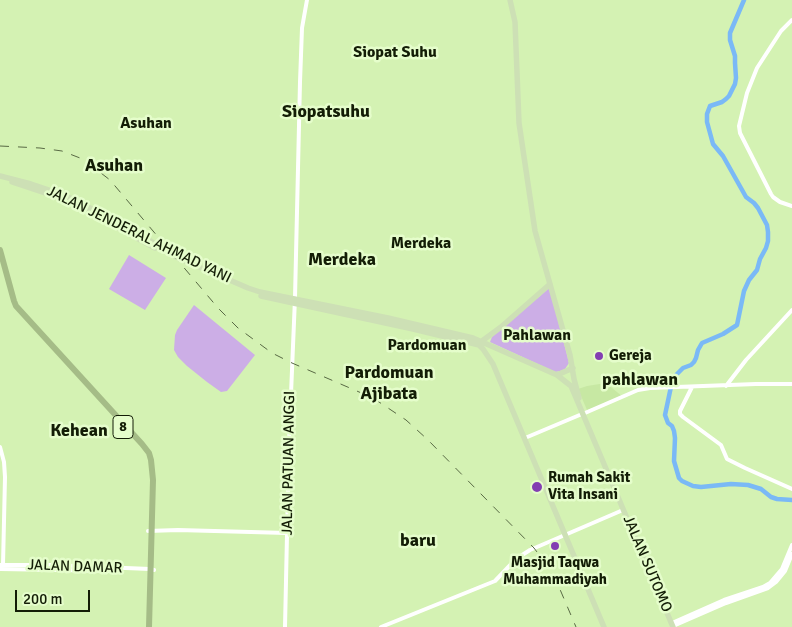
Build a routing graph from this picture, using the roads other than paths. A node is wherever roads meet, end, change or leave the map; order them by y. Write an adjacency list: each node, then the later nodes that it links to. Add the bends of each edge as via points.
1 (307, 0): 9 (street, JALAN PATUAN ANGGI, via 301,36)
2 (510, 0): 8 (main road, JALAN SUTOMO, via 515,22 522,148 535,231)
3 (792, 20): 5 (street, via 780,31 756,68 739,126 771,194)
4 (0, 178): 9 (main road, JALAN JENDERAL AHMAD YANI, via 66,198 176,257 248,290)
5 (792, 206)
6 (0, 250): 24 (highway, 8, via 16,306 149,453 153,480)
7 (0, 263): 24 (highway, 8, via 18,314 145,452 149,468)
8 (550, 284): 11 (main road); 14 (main road, JALAN SUTOMO)
9 (294, 301): 11 (main road, JALAN JENDERAL AHMAD YANI, via 473,338); 25 (street, JALAN PATUAN ANGGI)
10 (792, 310): 17 (street)
11 (480, 343): 12 (main road, JALAN SUTOMO); 13 (main road)
12 (502, 350): 13 (main road, via 492,352); 15 (main road, JALAN SUTOMO)
13 (493, 364): 20 (main road)
14 (573, 368): 15 (main road); 19 (main road, JALAN SUTOMO)
15 (557, 375): 19 (main road, JALAN SUTOMO, via 571,386)
16 (792, 384): 17 (street)
17 (726, 386): 18 (street)
18 (692, 387): 19 (street, via 638,390); 22 (street, via 680,411 682,417 721,444 727,458)
19 (584, 415): 20 (street); 23 (main road, JALAN SUTOMO)
20 (525, 438): 26 (main road)
21 (0, 447): 29 (street, via 5,477)
22 (792, 489)
23 (623, 510): 26 (street); 32 (main road, JALAN SUTOMO)
24 (149, 531): 25 (street); 30 (highway, 8)
25 (287, 533): 34 (street, JALAN PATUAN ANGGI)
26 (565, 535): 35 (street, via 524,553 495,581); 36 (main road)
27 (792, 545): 31 (street)
28 (792, 554): 31 (street)
29 (1, 566): 30 (street, JALAN DAMAR)
30 (149, 570): 33 (highway, 8)
31 (784, 570): 32 (street, via 766,587 724,600)
32 (673, 625)
33 (148, 627)
34 (285, 627)
35 (381, 627)
36 (604, 627)

